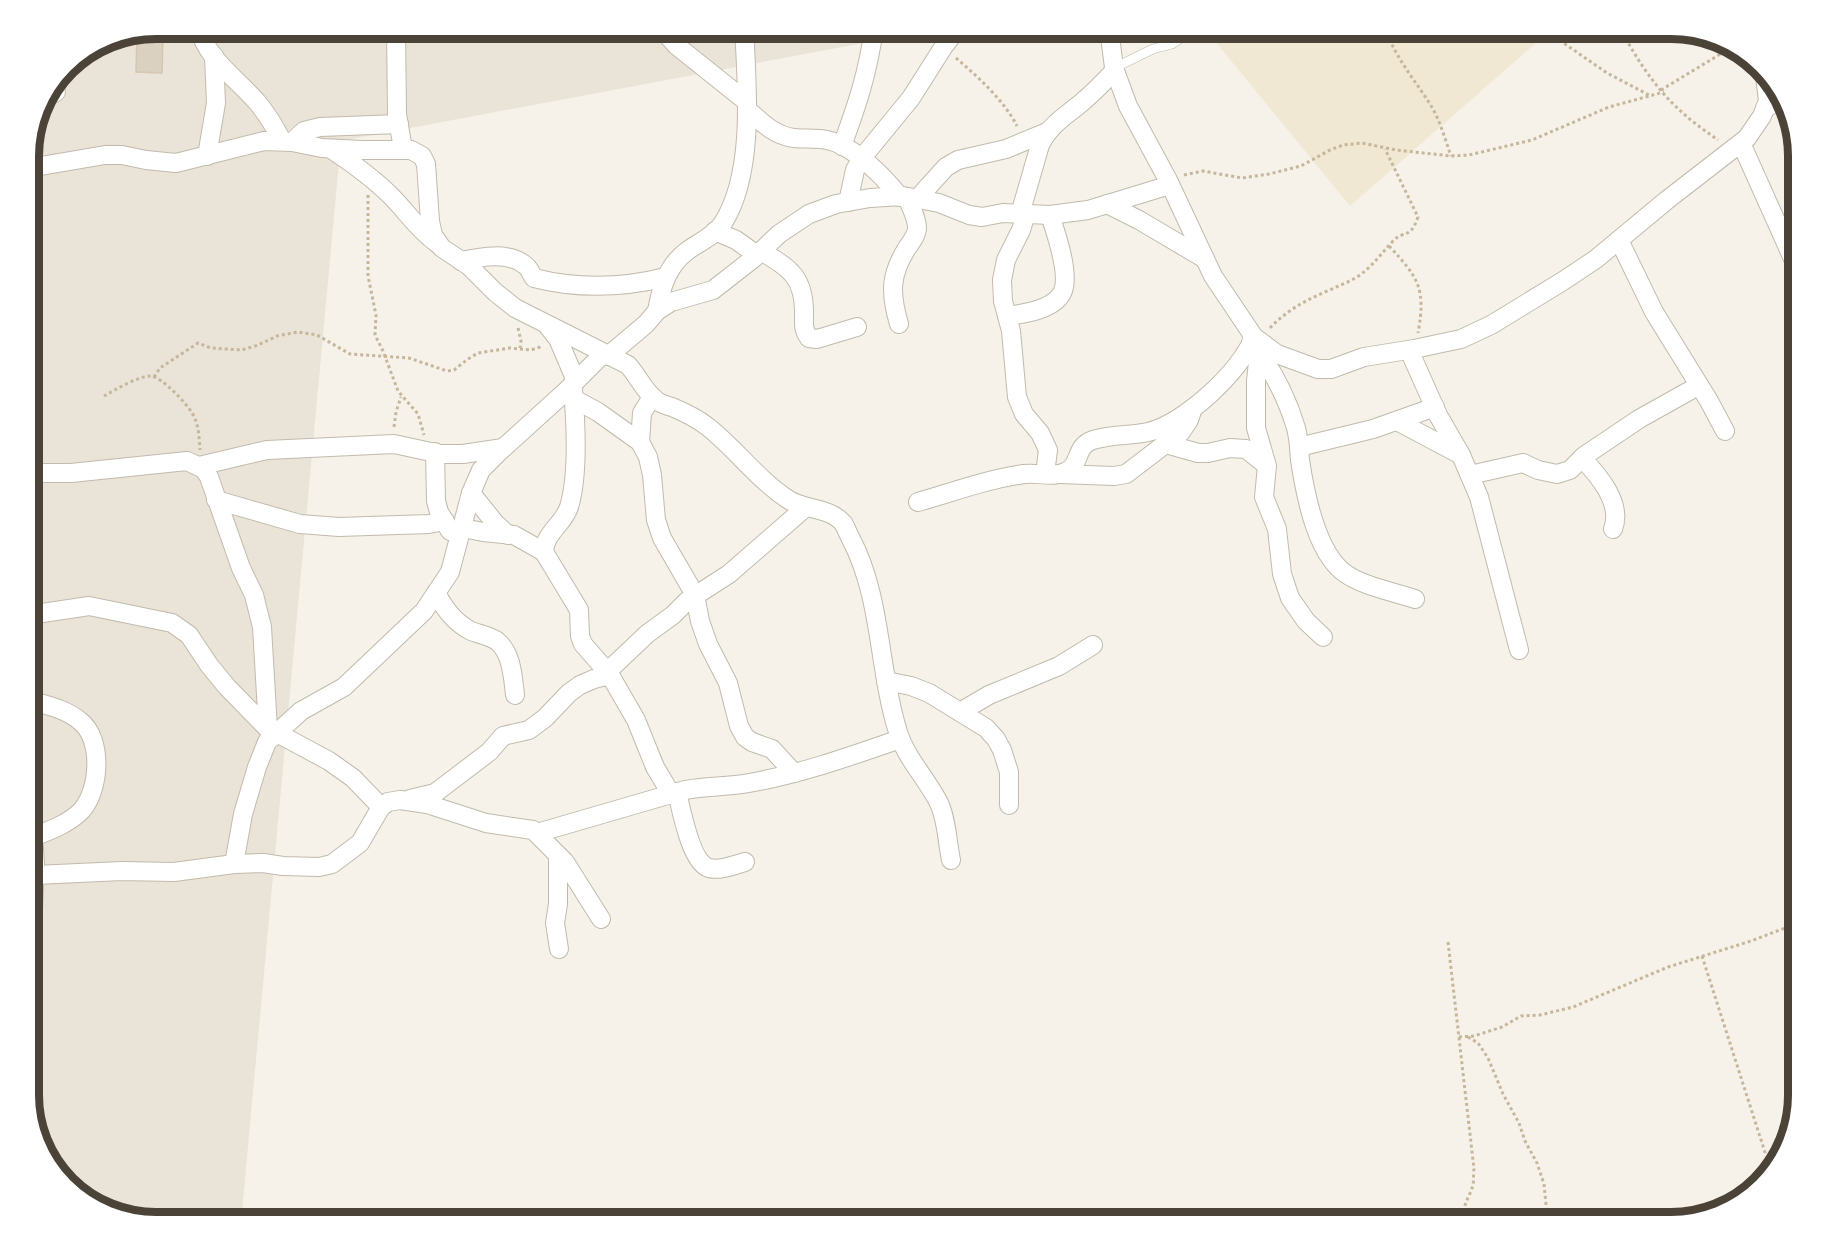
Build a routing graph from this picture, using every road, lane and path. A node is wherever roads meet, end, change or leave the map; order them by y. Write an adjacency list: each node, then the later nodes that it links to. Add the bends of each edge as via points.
1 (203, 39): 14 (street)
2 (396, 39): 22 (street)
3 (671, 39): 20 (street)
4 (744, 39): 20 (street)
5 (873, 39): 26 (street, via 862,92)
6 (950, 39): 12 (street)
7 (1111, 39): 15 (street)
8 (1180, 39): 15 (lane)
9 (1389, 39): 32 (path, via 1431,105)
10 (1559, 39): 18 (path, via 1607,73)
11 (1626, 39): 17 (path)
12 (944, 46): 25 (path, via 1010,113); 33 (street, via 911,98)
13 (1724, 52): 17 (path)
14 (214, 56): 24 (street); 31 (street, via 216,103)
15 (1115, 69): 23 (street, via 1100,87); 37 (street, via 1128,106)
16 (1767, 90): 21 (street)
17 (1663, 91): 18 (path); 27 (path, via 1684,114)
18 (1651, 95): 32 (path, via 1609,107 1532,140)
19 (1776, 103): 21 (street)
20 (747, 106): 26 (street, via 773,131 790,138 827,140); 43 (street, via 739,182 723,224)
21 (1765, 108): 27 (street, via 1747,138)
22 (399, 124): 24 (street, via 320,127); 30 (street)
23 (1047, 132): 25 (street); 36 (street)
24 (287, 142): 28 (street); 31 (street, via 264,141)
25 (1020, 143): 38 (street, via 958,160)
26 (842, 146): 33 (street)
27 (1736, 147): 44 (street); 47 (street)
28 (329, 148): 30 (street); 35 (street)
29 (1384, 148): 32 (path); 37 (path, via 1362,143 1343,145 1301,166 1254,177 1234,178 1203,171); 46 (path, via 1418,217 1407,235)
30 (403, 150): 45 (street, via 417,152 426,164 430,221)
31 (207, 156): 34 (street, via 176,163 122,155)
32 (1451, 156)
33 (861, 159): 38 (street); 39 (street)
34 (39, 161)
35 (367, 176): 45 (street); 61 (path, via 368,276 376,315 375,335)
36 (1030, 181): 41 (street); 42 (street)
37 (1169, 182): 40 (street); 49 (street)
38 (908, 198): 39 (street); 41 (street, via 982,217); 55 (street, via 917,229 894,273 892,293)
39 (849, 202): 48 (street, via 809,214)
40 (1107, 204): 42 (street); 49 (street)
41 (1023, 214): 42 (street); 53 (street, via 1002,280)
42 (1049, 215): 53 (street, via 1065,281 1061,295 1044,308)
43 (715, 231): 48 (street); 51 (street, via 685,252)
44 (1619, 240): 59 (street, via 1563,281 1476,333); 63 (street, via 1654,312)
45 (440, 246): 50 (street)
46 (1389, 246): 58 (path, via 1358,276 1290,309); 59 (path, via 1421,291 1422,313)
47 (1788, 250)
48 (759, 253): 52 (street, via 713,290 670,302); 56 (street, via 785,265 799,281 805,302 804,330 809,338)
49 (1205, 259): 58 (street)
50 (461, 261): 51 (street, via 504,256 525,265 534,278 580,286 632,284); 54 (street, via 515,308)
51 (666, 277): 52 (street)
52 (657, 311): 60 (street)
53 (1007, 316): 83 (street, via 1017,397 1048,450)
54 (546, 324): 57 (street); 60 (street)
55 (899, 324)
56 (857, 327)
57 (559, 341): 61 (path, via 531,350 510,348 478,353 447,371 410,358); 64 (street)
58 (1256, 343): 59 (street, via 1317,369); 68 (street, via 1229,375); 75 (street, via 1286,397); 81 (street, via 1256,428)
59 (1412, 350): 69 (street)
60 (606, 354): 64 (street); 67 (street, via 628,365)
61 (385, 357): 62 (path, via 350,354 317,335 298,332 242,350 198,343 160,368); 66 (path)
62 (154, 377): 65 (path, via 136,380); 80 (path, via 192,412)
63 (1698, 386): 71 (street); 79 (street, via 1639,419)
64 (574, 388): 72 (street, via 598,412); 76 (street); 94 (street, via 573,486 568,510 550,533)
65 (104, 396)
66 (401, 397): 73 (path); 77 (path, via 418,414)
67 (652, 397): 72 (street, via 642,413); 88 (street, via 707,426 769,484 789,500)
68 (1193, 407): 74 (street, via 1181,432); 83 (street, via 1166,426 1086,443 1071,469)
69 (1435, 407): 70 (street); 78 (street)
70 (1397, 421): 75 (street); 78 (street)
71 (1725, 431)
72 (640, 442): 96 (street, via 648,457 662,538)
73 (394, 444): 77 (street); 80 (street, via 267,450)
74 (1166, 444): 81 (street, via 1198,453 1230,447 1246,449); 83 (street, via 1126,474)
75 (1299, 447): 97 (street, via 1317,531 1330,556 1353,578)
76 (503, 448): 77 (street, via 463,454); 85 (street, via 482,470)
77 (432, 451): 89 (street, via 436,501)
78 (1461, 455): 84 (street)
79 (1582, 458): 84 (street, via 1570,470 1557,474 1523,463); 91 (street, via 1611,499 1616,522)
80 (203, 465): 82 (street, via 187,461); 86 (street)
81 (1267, 466): 99 (street, via 1264,496 1277,529 1282,574 1290,598)
82 (39, 473)
83 (1052, 474): 87 (street, via 1026,474 982,483)
84 (1470, 475): 101 (street)
85 (471, 493): 90 (street); 92 (street)
86 (216, 500): 89 (street, via 300,524 339,527); 107 (street, via 254,595 262,627)
87 (918, 502)
88 (806, 507): 96 (street, via 729,574); 103 (street, via 819,509 843,522 860,556)
89 (445, 521): 93 (street)
90 (463, 528): 92 (street); 93 (street)
91 (1613, 529)
92 (508, 535): 94 (street)
93 (458, 546): 95 (street, via 450,572)
94 (544, 552): 102 (street, via 579,610 583,644)
95 (436, 593): 104 (street, via 455,621 497,641 504,650); 107 (street, via 424,611 344,687 301,711)
96 (695, 595): 102 (street, via 646,634); 109 (street, via 708,644 728,683 745,737 772,749)
97 (1415, 599)
98 (39, 614): 107 (street, via 89,606 172,623 189,635 227,687)
99 (1323, 637)
100 (1093, 645): 106 (street, via 1059,666 989,695)
101 (1519, 650)
102 (609, 673): 110 (street, via 580,685 529,730 503,736); 111 (street, via 636,720 655,767)
103 (886, 681): 106 (street, via 929,693); 108 (street)
104 (514, 695)
105 (39, 703): 117 (street, via 81,722 92,737 96,765 95,781 80,812)
106 (960, 712): 113 (street, via 986,728 1002,750 1009,772)
107 (273, 733): 114 (street, via 329,760); 121 (street, via 257,767 243,814)
108 (900, 739): 109 (street); 119 (street, via 938,801)
109 (794, 773): 111 (street)
110 (454, 779): 112 (street, via 435,793); 115 (street)
111 (674, 793): 116 (street); 120 (street, via 695,854 706,868)
112 (402, 801): 114 (street); 115 (street)
113 (1009, 805)
114 (381, 807): 121 (street, via 360,843 332,864)
115 (447, 811): 116 (street)
116 (537, 833): 118 (street)
117 (39, 837)
118 (558, 855): 123 (street); 126 (street, via 555,923)
119 (951, 860)
120 (745, 862)
121 (234, 864): 122 (street, via 174,872)
122 (39, 876)
123 (601, 919)
124 (1788, 927): 127 (path)
125 (1448, 942): 128 (path)
126 (559, 949)
127 (1702, 955): 128 (path, via 1574,1007 1521,1016 1502,1027); 129 (path)
128 (1459, 1037): 130 (path, via 1474,1169 1473,1186); 131 (path, via 1473,1039 1488,1058 1541,1172)
129 (1768, 1160)
130 (1463, 1212)
131 (1547, 1212)

